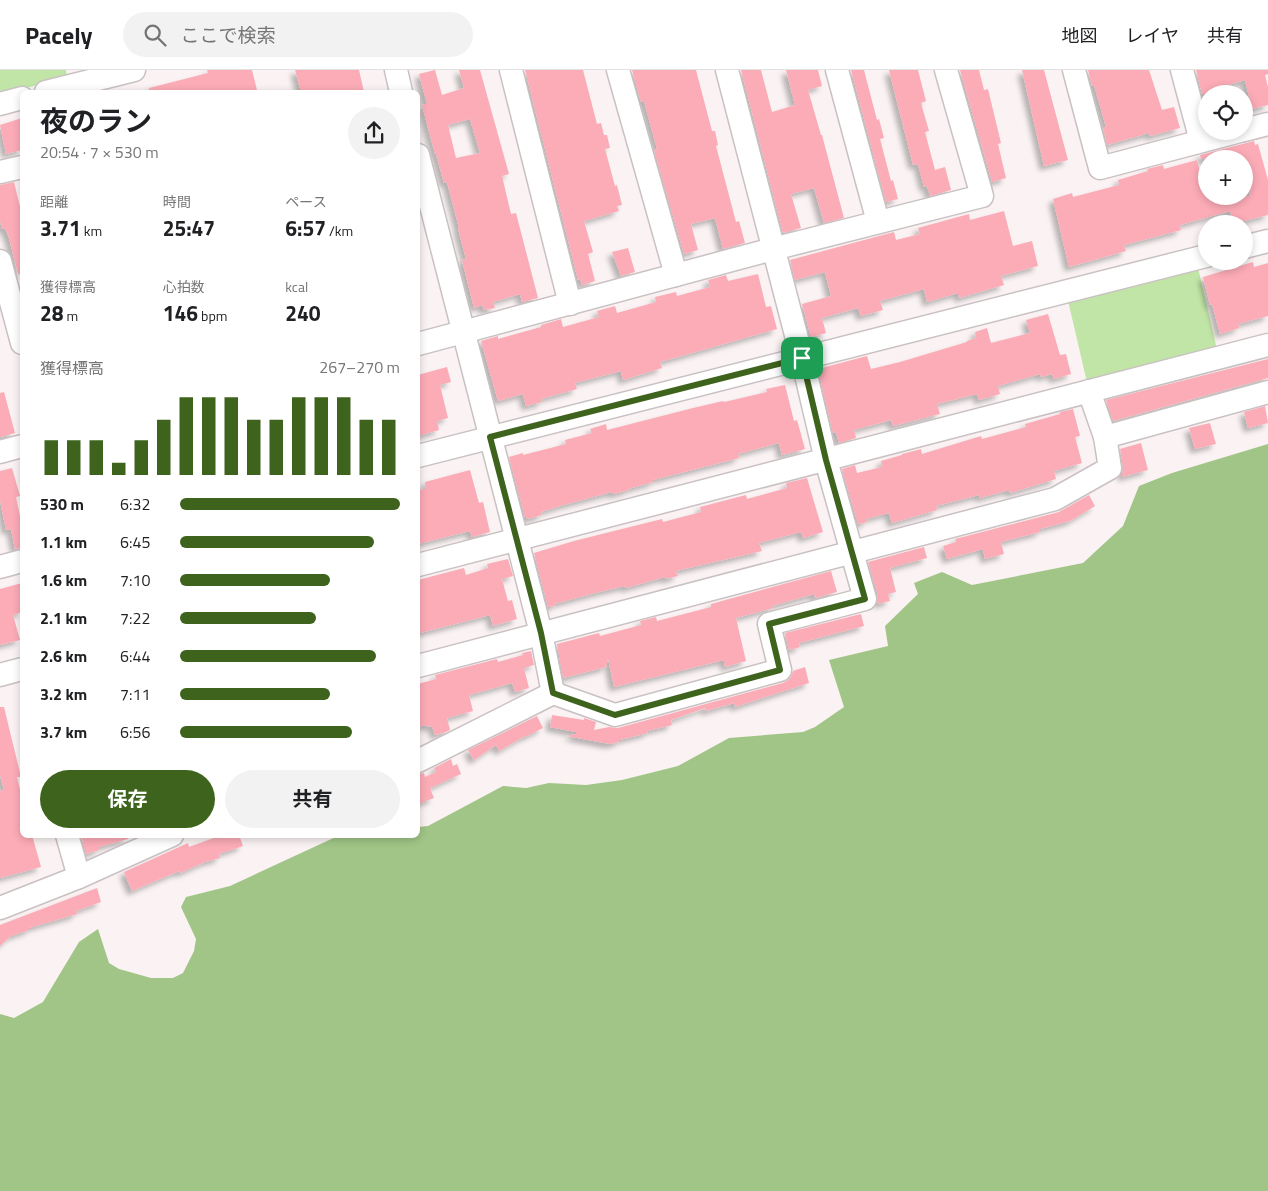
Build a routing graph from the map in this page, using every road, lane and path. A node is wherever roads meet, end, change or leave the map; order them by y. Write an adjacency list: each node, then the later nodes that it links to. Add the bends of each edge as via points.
1 (134, 70): 10 (street)
2 (396, 70): 11 (street)
3 (510, 70): 28 (street)
4 (618, 70): 27 (street)
5 (727, 70): 24 (street)
6 (837, 70): 21 (street)
7 (946, 70): 21 (street, via 982,196)
8 (1074, 70): 17 (street, via 1100,168)
9 (1182, 70): 17 (street)
10 (54, 90)
11 (401, 90)
12 (20, 99): 13 (street)
13 (0, 104)
14 (1268, 124): 15 (street)
15 (1253, 128)
16 (1208, 140): 17 (street)
17 (1201, 142)
18 (420, 163): 29 (street)
19 (20, 167): 20 (street)
20 (0, 172)
21 (878, 222): 24 (street)
22 (1268, 241): 23 (street)
23 (1253, 245)
24 (773, 249): 27 (street); 33 (street)
25 (1198, 258): 33 (street)
26 (0, 261): 30 (street)
27 (676, 275): 28 (street)
28 (570, 304): 29 (street)
29 (463, 332): 31 (street); 36 (street)
30 (20, 336)
31 (420, 343)
32 (1268, 345): 34 (street)
33 (802, 358): 36 (street); 41 (street)
34 (1089, 392): 37 (street); 41 (street)
35 (1268, 392): 37 (street)
36 (490, 437): 40 (street); 42 (street)
37 (1105, 437): 43 (street, via 1110,468 1055,499)
38 (20, 447): 39 (street)
39 (0, 452)
40 (420, 455)
41 (826, 460): 42 (street); 43 (street)
42 (517, 540): 45 (street); 47 (street)
43 (851, 551): 47 (street); 49 (street, via 865,599 769,624 780,670 615,715)
44 (20, 562): 46 (street)
45 (420, 564)
46 (0, 567)
47 (541, 633): 48 (street); 49 (street)
48 (420, 665)
49 (553, 693): 50 (street)
50 (420, 760)
51 (68, 838): 53 (street)
52 (162, 838): 53 (street)
53 (79, 877): 54 (street)
54 (0, 908)

